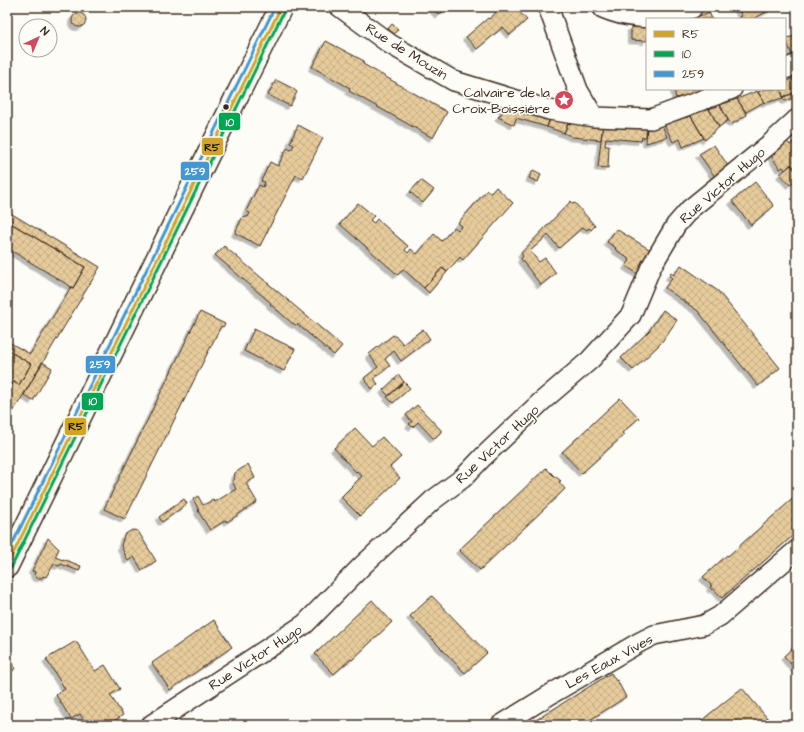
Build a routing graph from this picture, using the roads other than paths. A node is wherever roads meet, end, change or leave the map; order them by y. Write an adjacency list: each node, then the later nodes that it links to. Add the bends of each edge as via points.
1 (282, 7): 14 (main road)
2 (340, 7): 11 (street, Rue de Mouzin, via 390,44 454,81 549,110)
3 (548, 7): 11 (street, via 578,90)
4 (604, 7): 7 (main road, via 626,14 648,16 673,13)
5 (633, 7): 6 (main road)
6 (668, 7)
7 (691, 7)
8 (797, 64): 9 (street)
9 (786, 69)
10 (729, 90): 11 (street, Rue de Mouzin, via 651,119)
11 (594, 117)
12 (797, 119): 15 (street, Rue Victor Hugo, via 690,209 676,225 651,267 632,315 590,360 535,408 463,478 433,500 305,624)
13 (797, 550): 16 (street, Les Eaux Vives, via 720,616 704,625 654,635)
14 (7, 566)
15 (151, 725)
16 (500, 725)

